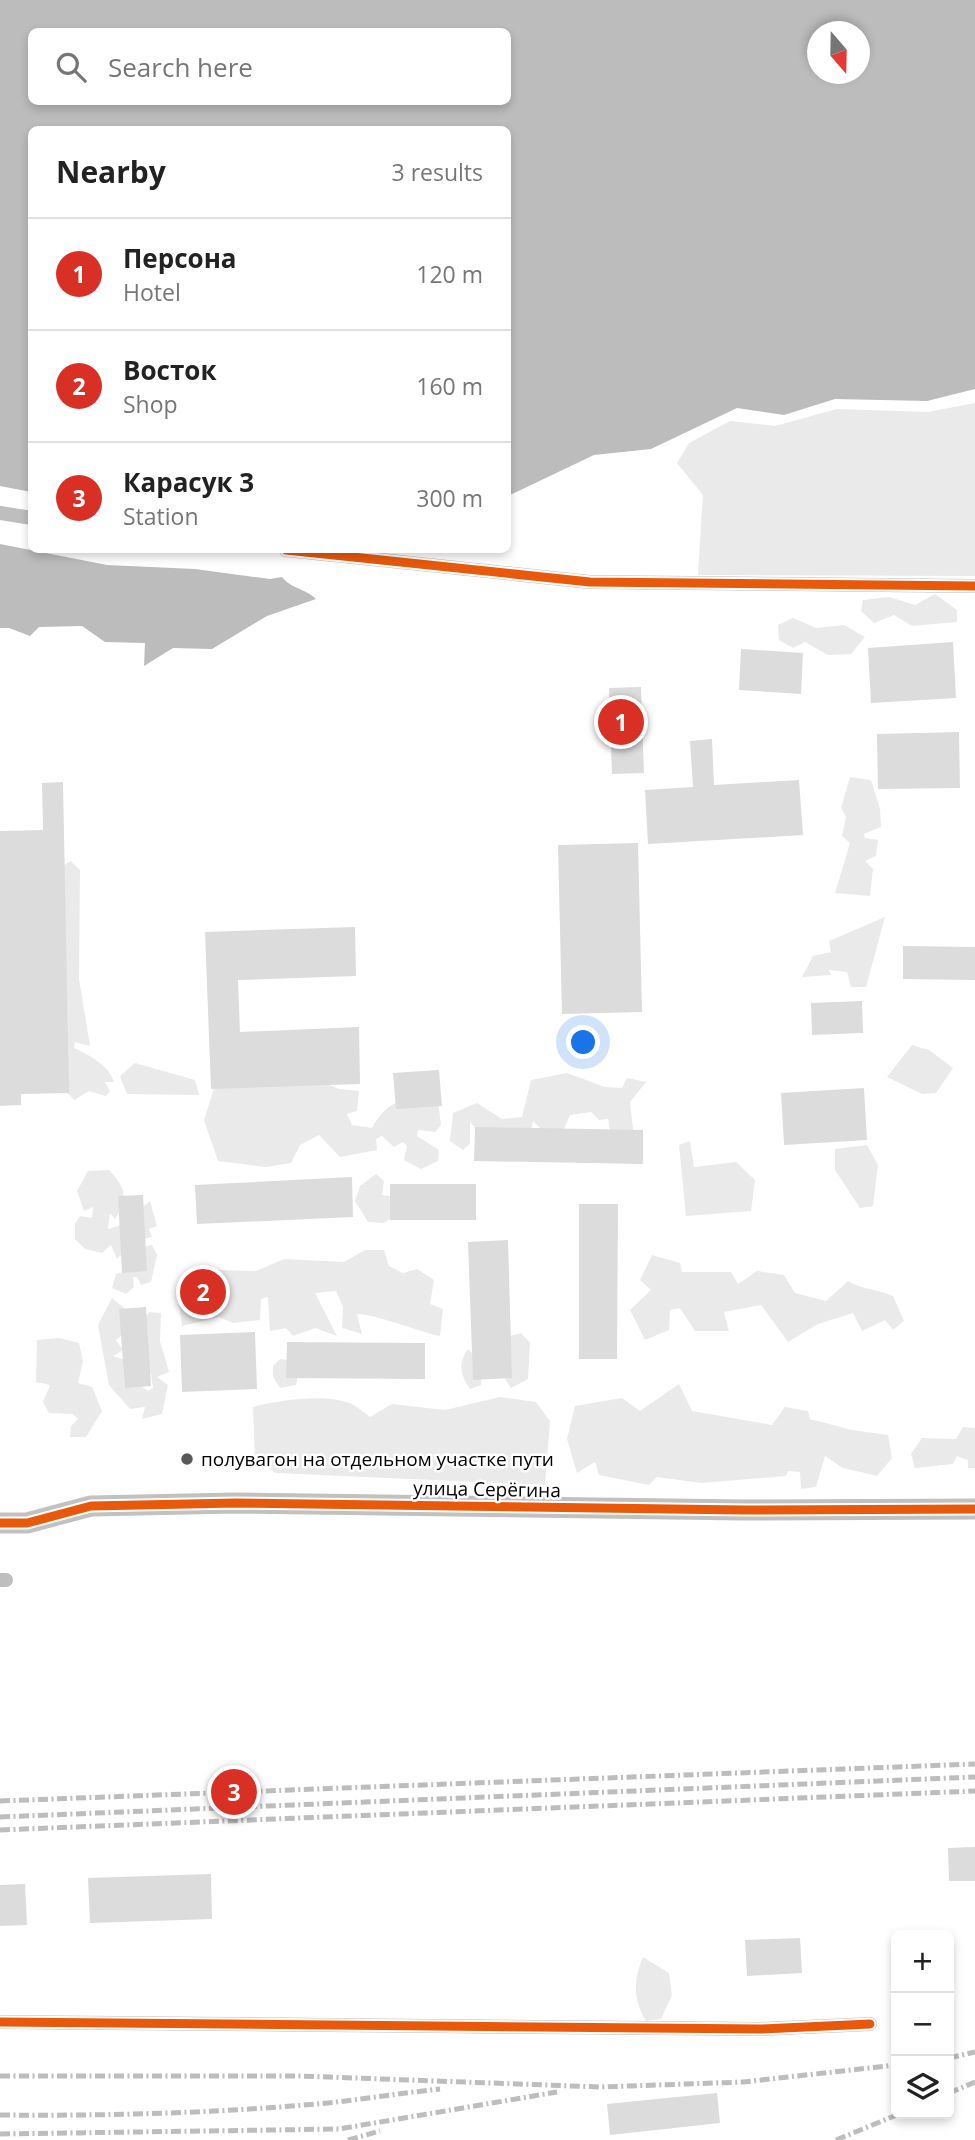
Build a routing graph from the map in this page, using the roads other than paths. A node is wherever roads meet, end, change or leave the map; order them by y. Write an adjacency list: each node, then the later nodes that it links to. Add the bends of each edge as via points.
1 (0, 513): 2 (street)
2 (28, 516)
3 (314, 553): 4 (street, via 590,582)
4 (975, 586)
5 (975, 1509): 6 (street, улица Серёгина, via 222,1503 91,1506 27,1523)
6 (0, 1523)
7 (0, 2022): 8 (street, via 761,2029)
8 (870, 2024)

